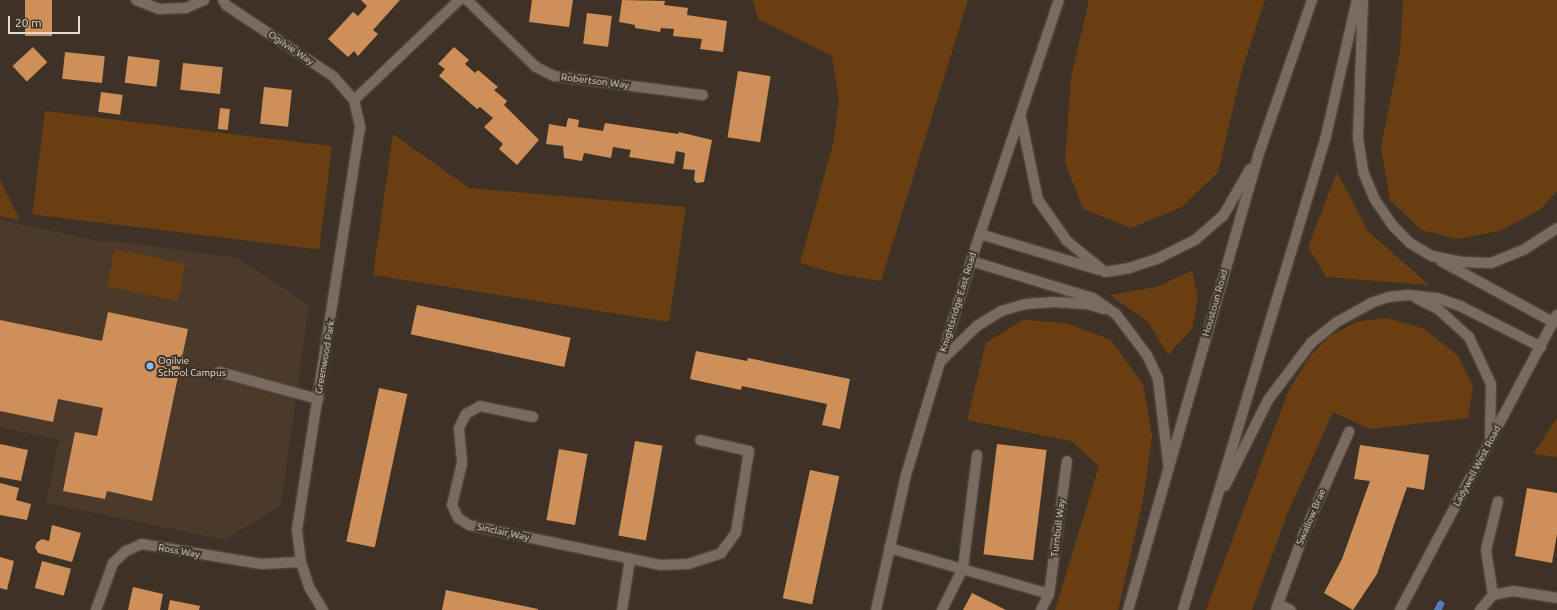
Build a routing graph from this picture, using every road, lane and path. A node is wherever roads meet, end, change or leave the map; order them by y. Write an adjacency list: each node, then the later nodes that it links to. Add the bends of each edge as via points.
1 (136, 0): 2 (street, via 159,9 186,8)
2 (204, 0)
3 (223, 0): 11 (street, Ogilvie Way, via 226,5 333,76)
4 (459, 0): 11 (street)
5 (467, 0): 10 (street, Robertson Way, via 536,67 554,76)
6 (1059, 0): 12 (street, Knightsridge East Road)
7 (1312, 0): 13 (street, Houstoun Road)
8 (1357, 0): 34 (street, via 1326,136)
9 (1363, 0): 16 (street, via 1358,138 1364,174 1375,200 1394,227 1410,243)
10 (703, 95)
11 (354, 100): 25 (street, Greenwood Park, via 360,127)
12 (1021, 118): 15 (street, Knightsridge East Road); 18 (street, via 1038,200 1067,241)
13 (1258, 156): 18 (street, via 1222,216 1195,240 1159,258 1129,268); 32 (street, Houstoun Road)
14 (1557, 228): 16 (street, via 1525,249 1493,263 1462,262)
15 (980, 234): 17 (street, Knightsridge East Road); 18 (street)
16 (1432, 256): 21 (street)
17 (971, 261): 20 (street, via 1093,298); 23 (street, Knightsridge East Road)
18 (1105, 272)
19 (1408, 294): 22 (street, via 1437,298 1460,306); 29 (street, via 1438,309 1469,337 1491,384); 34 (street, via 1371,303 1338,322 1311,343 1268,400)
20 (1116, 314): 23 (street, via 1087,304 1025,304 1001,311 977,326); 32 (street, via 1147,355 1158,379)
21 (1555, 318): 22 (street, Ladywell West Road)
22 (1541, 347): 29 (street, Ladywell West Road)
23 (940, 362): 35 (street, Knightsridge East Road, via 906,475)
24 (219, 372): 25 (street)
25 (318, 399): 37 (street, Greenwood Park, via 298,523)
26 (533, 416): 36 (street, Sinclair Way, via 480,406 466,414 460,428 462,463 452,505 458,518 469,525)
27 (1349, 432): 42 (street, Swallow Brae, via 1304,533)
28 (700, 440): 36 (street, Sinclair Way, via 749,451 736,532 721,553 688,564 661,565)
29 (1490, 440): 52 (street, Ladywell West Road)
30 (977, 455): 38 (street)
31 (1067, 461): 39 (street, Turnbull Way)
32 (1168, 467): 49 (street, Houstoun Road)
33 (1498, 501): 40 (street, via 1486,550)
34 (1212, 512): 50 (street)
35 (889, 548): 38 (street); 46 (street, Knightsridge East Road)
36 (630, 559): 45 (street)
37 (301, 562): 43 (street, Ross Way, via 261,564 142,544 126,551 113,563); 44 (street, Greenwood Park, via 309,587)
38 (963, 568): 39 (street); 47 (street)
39 (1049, 594): 48 (street, Turnbull Way)
40 (1493, 595): 41 (street, via 1512,590); 53 (street)
41 (1557, 598)
42 (1277, 607): 51 (street, Swallow Brae)
43 (96, 610)
44 (323, 610)
45 (622, 610)
46 (876, 610)
47 (942, 610)
48 (1041, 610)
49 (1128, 610)
50 (1183, 610)
51 (1291, 610)
52 (1400, 610)
53 (1480, 610)

